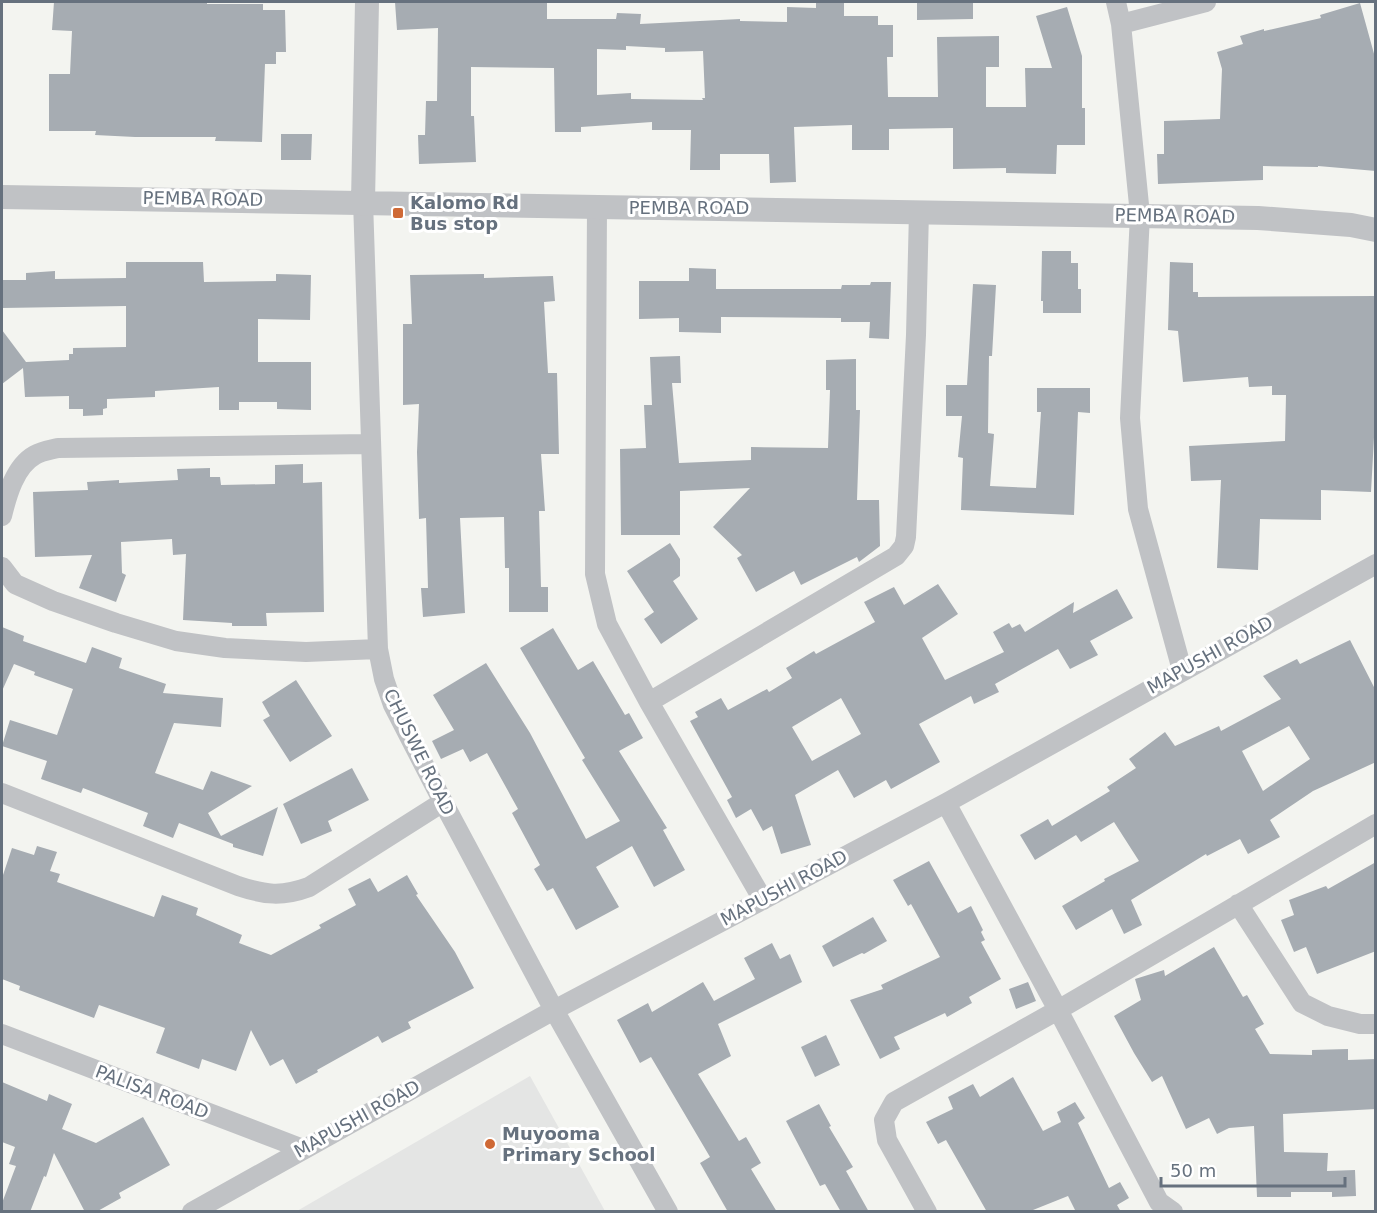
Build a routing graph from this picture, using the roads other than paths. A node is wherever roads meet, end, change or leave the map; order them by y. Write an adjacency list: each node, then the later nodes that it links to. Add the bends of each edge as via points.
1 (368, 2): 6 (street)
2 (1116, 2): 4 (street)
3 (1206, 2): 4 (street)
4 (1121, 24): 9 (street)
5 (2, 197): 6 (street, PEMBA ROAD)
6 (363, 201): 7 (street, PEMBA ROAD); 11 (street, CHUSWE ROAD)
7 (597, 207): 8 (street, PEMBA ROAD); 17 (street, via 595,574 607,624)
8 (919, 211): 9 (street, PEMBA ROAD); 17 (street, via 904,546 896,555)
9 (1140, 216): 10 (street, PEMBA ROAD, via 1258,218); 16 (street, via 1130,418 1138,509)
10 (1376, 230)
11 (370, 444): 12 (street, via 58,448 37,453 24,463 14,479); 15 (street, CHUSWE ROAD)
12 (2, 516)
13 (1376, 564): 16 (street, MAPUSHI ROAD)
14 (2, 567): 15 (street, via 15,584 116,623 176,641 306,652)
15 (378, 649): 19 (street, CHUSWE ROAD, via 393,705)
16 (1182, 670): 20 (street, MAPUSHI ROAD)
17 (649, 702): 22 (street)
18 (2, 793): 19 (street, via 260,894 309,887)
19 (443, 802): 24 (street, CHUSWE ROAD)
20 (946, 802): 22 (street, MAPUSHI ROAD); 25 (street)
21 (1376, 824): 23 (street)
22 (763, 900): 24 (street, MAPUSHI ROAD)
23 (1238, 904): 25 (street); 26 (street, via 1302,1003 1328,1016)
24 (554, 1010): 28 (street, MAPUSHI ROAD); 30 (street, CHUSWE ROAD)
25 (1058, 1010): 31 (street, via 894,1102 884,1120 887,1140); 32 (street, via 1159,1202)
26 (1376, 1024)
27 (2, 1035): 28 (street, PALISA ROAD)
28 (303, 1149): 29 (street, MAPUSHI ROAD)
29 (192, 1212)
30 (668, 1212)
31 (927, 1212)
32 (1173, 1212)

